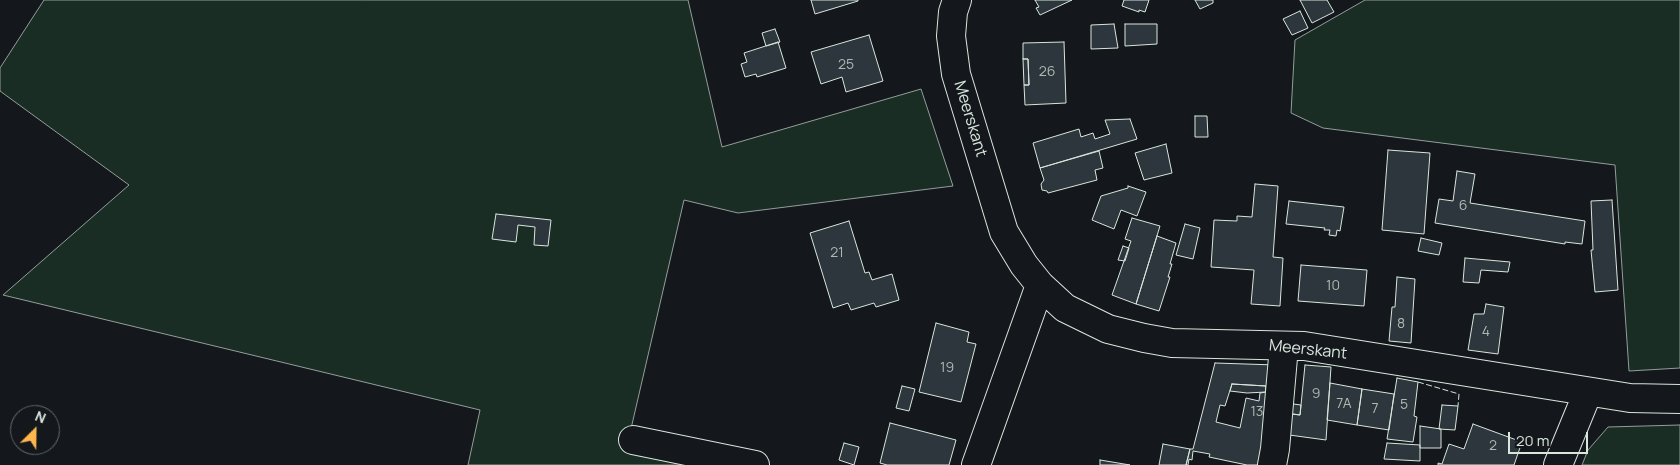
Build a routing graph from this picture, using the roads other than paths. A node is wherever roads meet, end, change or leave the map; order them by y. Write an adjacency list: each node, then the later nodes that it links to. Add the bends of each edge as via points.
1 (957, 0): 2 (street, Meerskant, via 951,36 956,74 1004,232)
2 (1040, 285): 3 (street, Meerskant, via 1066,308 1108,329 1135,336 1172,342); 8 (street)
3 (1284, 346): 4 (street, Meerskant, via 1304,346); 9 (street)
4 (1588, 392): 5 (street, Meerskant, via 1630,398); 10 (street)
5 (1680, 399)
6 (633, 440): 7 (street)
7 (755, 465)
8 (976, 465)
9 (1272, 465)
10 (1558, 465)

